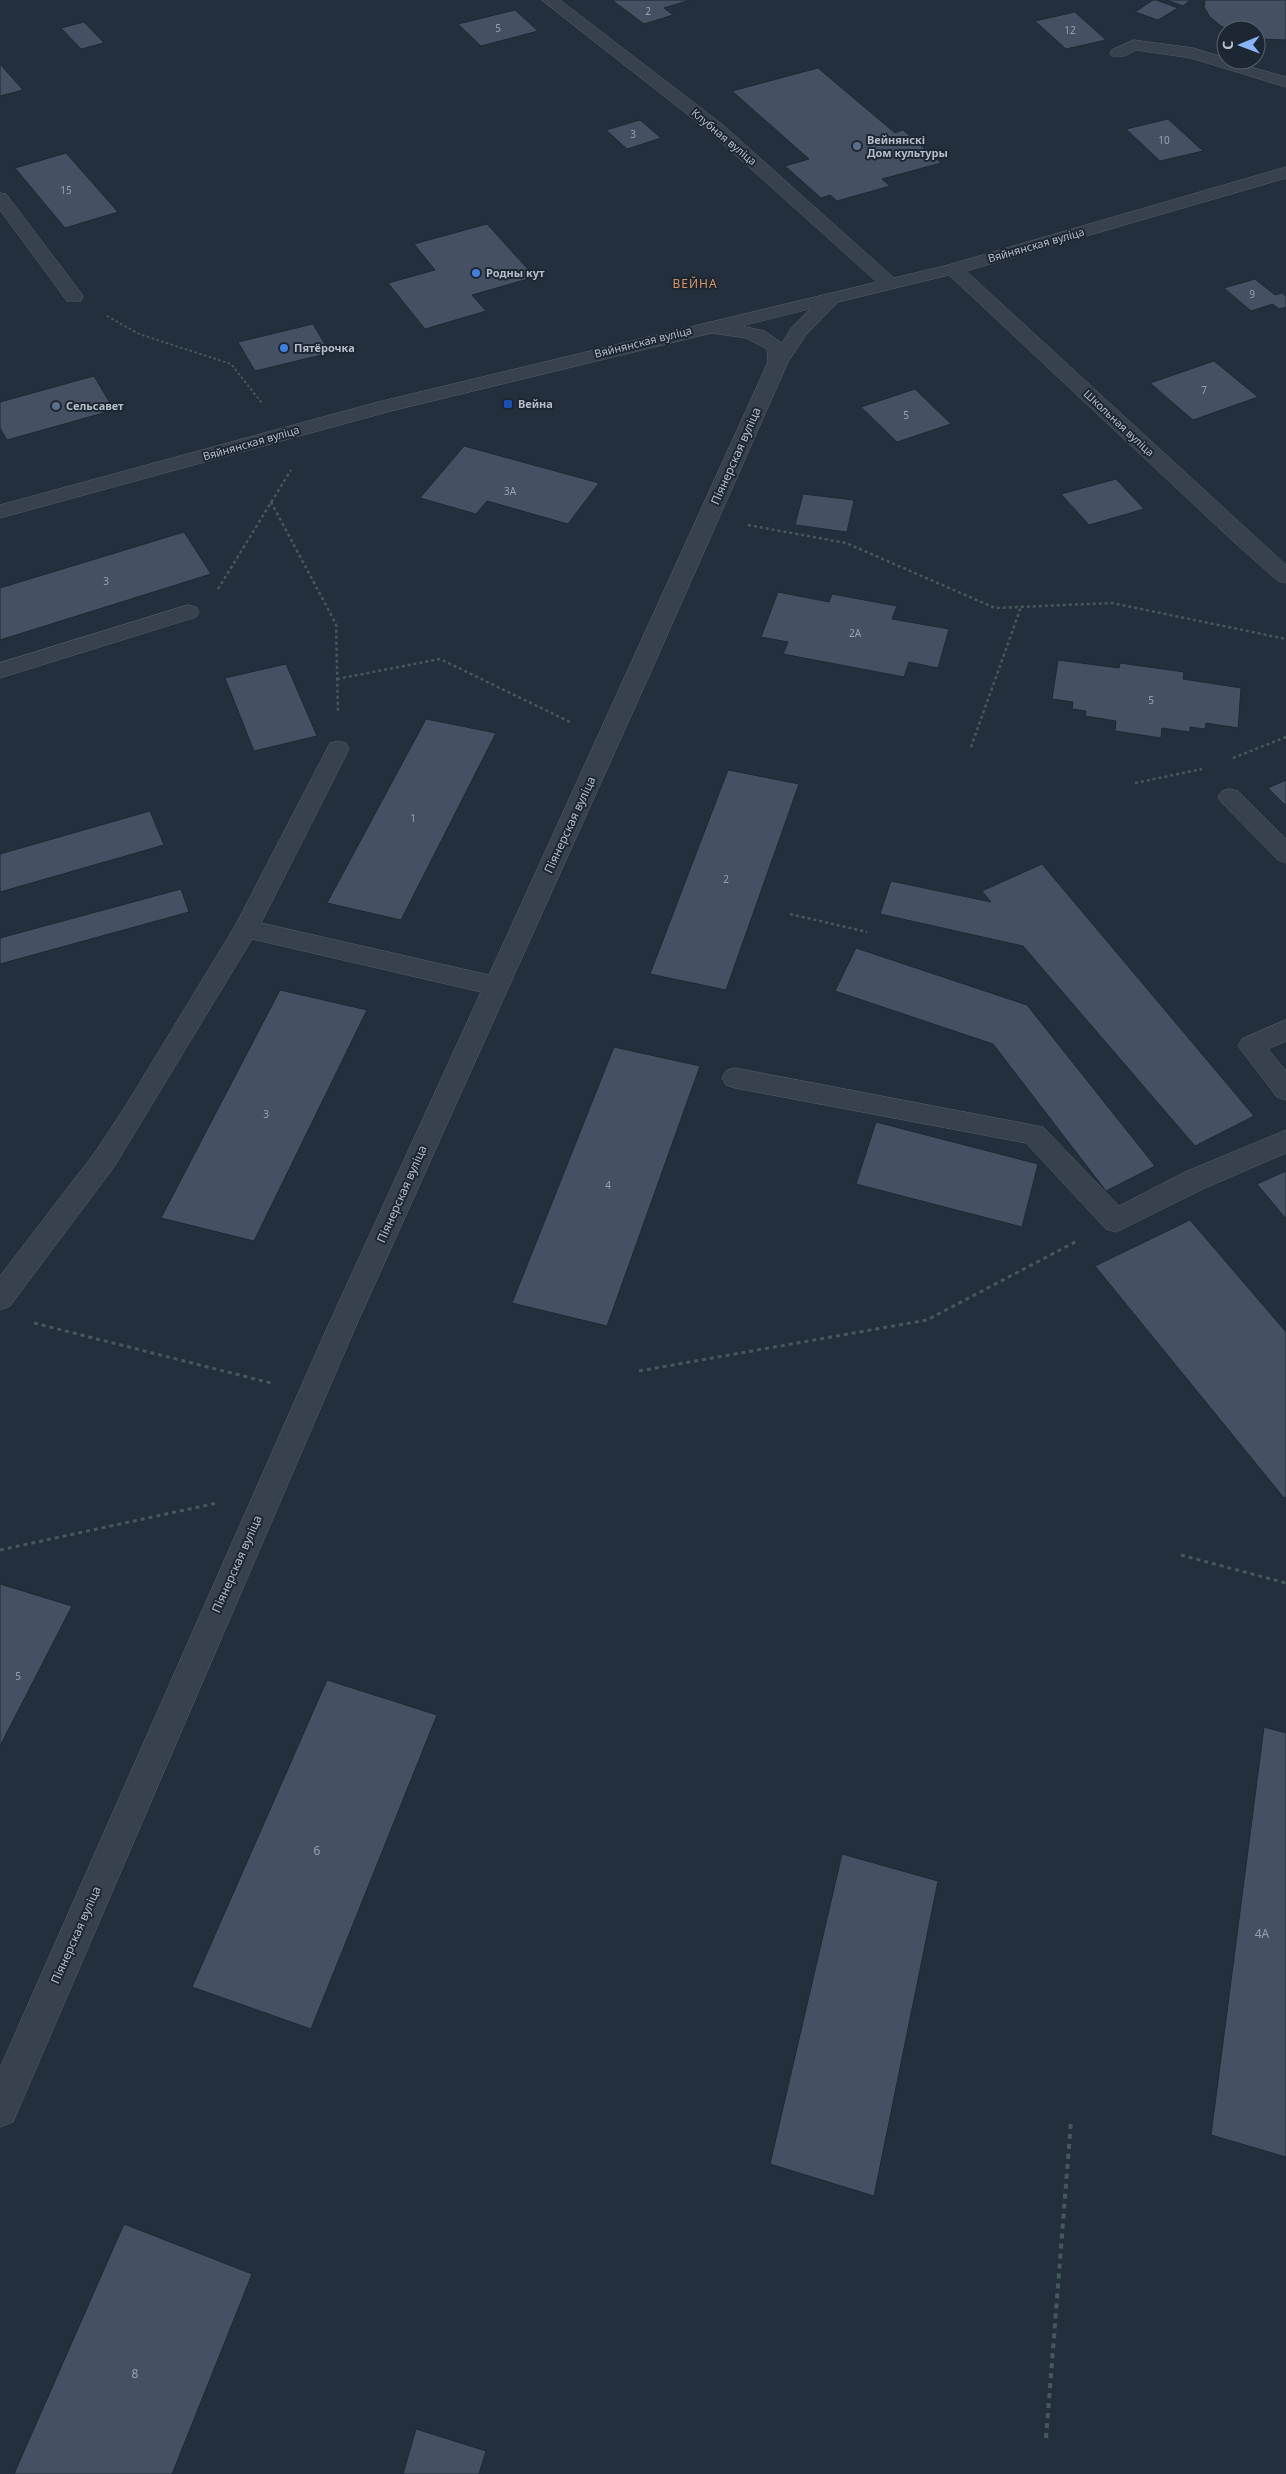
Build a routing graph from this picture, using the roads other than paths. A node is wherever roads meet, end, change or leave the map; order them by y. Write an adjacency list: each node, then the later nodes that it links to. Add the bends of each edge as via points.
1 (550, 0): 7 (street, Клубная вуліца, via 717,129)
2 (1118, 52): 3 (street, via 1134,45 1193,53)
3 (1286, 82)
4 (1286, 172): 6 (street, Вяйнянская вуліца)
5 (0, 198): 9 (street)
6 (953, 269): 7 (street, Вяйнянская вуліца); 13 (street, Школьная вуліца)
7 (890, 284): 8 (street, Вяйнянская вуліца)
8 (834, 296): 10 (street, Вяйнянская вуліца); 11 (street, Піянерская вуліца, via 799,331)
9 (74, 297)
10 (703, 328): 11 (street, via 738,331 764,338 776,348); 12 (street, Вяйнянская вуліца, via 403,401)
11 (778, 362): 20 (street, Піянерская вуліца)
12 (0, 512)
13 (1286, 576)
14 (188, 612): 15 (street)
15 (0, 671)
16 (338, 749): 19 (street)
17 (1230, 796): 18 (street)
18 (1286, 854)
19 (246, 929): 20 (street); 25 (street, via 106,1158)
20 (496, 986): 26 (street, Піянерская вуліца, via 312,1393)
21 (1286, 1030): 23 (street, via 1251,1046)
22 (736, 1078): 24 (street, via 1034,1134 1116,1220 1195,1180)
23 (1286, 1090)
24 (1286, 1141)
25 (0, 1298)
26 (0, 2109)

